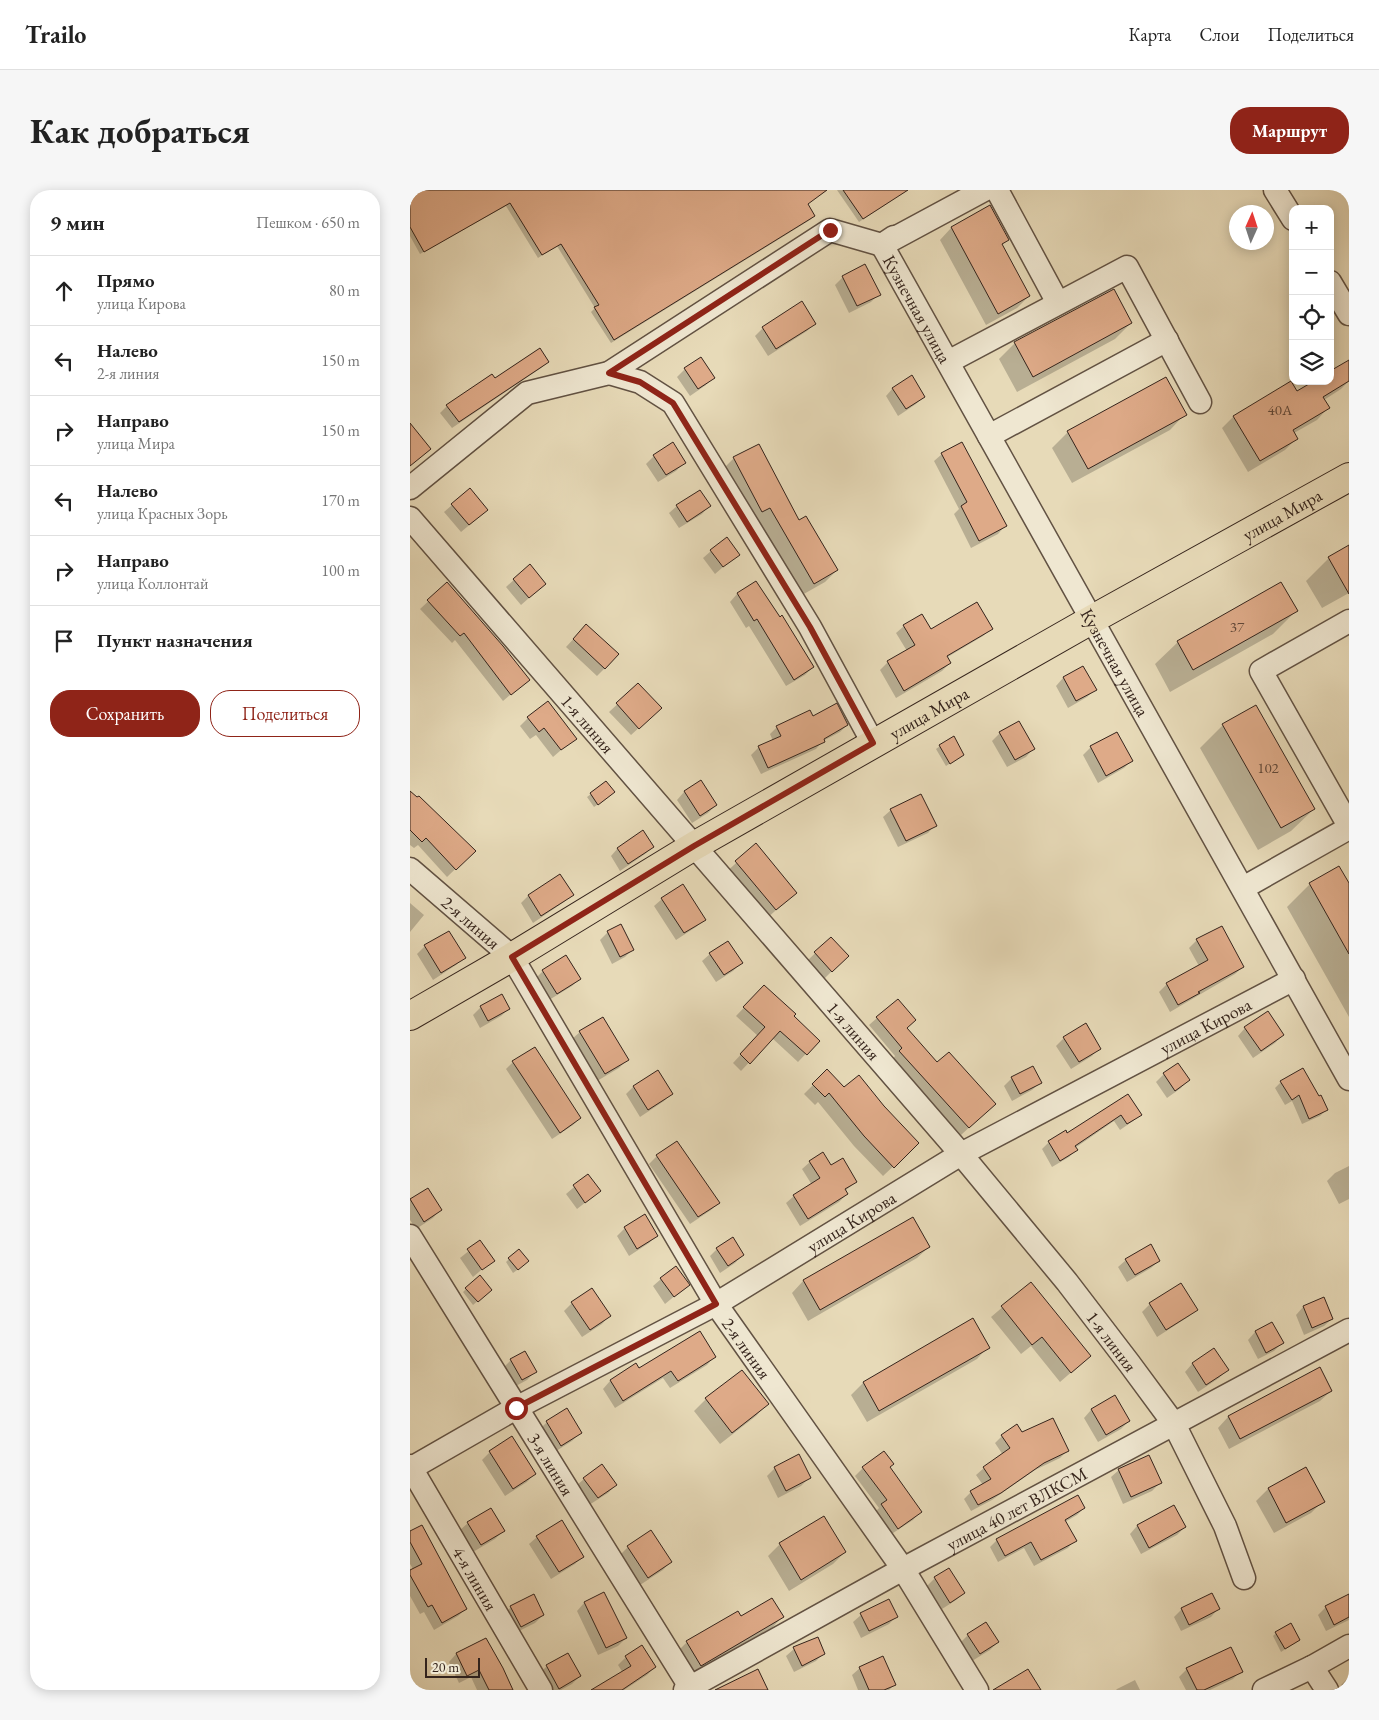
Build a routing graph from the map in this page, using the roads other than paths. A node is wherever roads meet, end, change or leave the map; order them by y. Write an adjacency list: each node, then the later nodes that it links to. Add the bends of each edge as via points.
1 (973, 190): 6 (street)
2 (984, 190): 6 (street)
3 (997, 190): 8 (street)
4 (1276, 190): 5 (street)
5 (1289, 212)
6 (882, 245): 11 (street, Кузнечная улица); 12 (street, via 830,230)
7 (1334, 289): 9 (street)
8 (1058, 304): 10 (street, via 1127,266); 11 (street)
9 (1349, 314)
10 (1167, 340): 13 (street); 14 (street)
11 (948, 362): 14 (street, Кузнечная улица)
12 (609, 373): 16 (street, via 527,393); 20 (street, via 640,382 673,403 810,627)
13 (1200, 402)
14 (989, 436): 18 (street, Кузнечная улица)
15 (1349, 477): 18 (main road, улица Мира)
16 (410, 488)
17 (410, 518): 22 (street, 1-я линия)
18 (1091, 620): 20 (main road, улица Мира); 24 (street, Кузнечная улица)
19 (1349, 621): 21 (street, via 1261,671)
20 (873, 743): 22 (main road, улица Мира)
21 (1349, 827): 24 (street)
22 (694, 846): 25 (main road, улица Мира); 29 (street, 1-я линия)
23 (410, 869): 25 (street, 2-я линия)
24 (1243, 888): 26 (street, Кузнечная улица)
25 (512, 957): 27 (main road, улица Мира); 31 (street, 2-я линия)
26 (1294, 979): 28 (street, Кузнечная улица); 29 (street, улица Кирова)
27 (410, 1016)
28 (1349, 1079)
29 (961, 1154): 31 (street, улица Кирова); 34 (street, 1-я линия, via 1067,1282)
30 (410, 1236): 33 (street, 3-я линия)
31 (716, 1304): 33 (street, улица Кирова); 36 (street, 2-я линия)
32 (1349, 1330): 34 (street, улица 40 лет ВЛКСМ)
33 (516, 1408): 35 (street, улица Кирова); 40 (street, 3-я линия)
34 (1174, 1424): 36 (street, улица 40 лет ВЛКСМ); 37 (street, 1-я линия, via 1224,1526)
35 (410, 1468): 41 (street, 4-я линия)
36 (903, 1569): 40 (street, улица 40 лет ВЛКСМ); 42 (street, 2-я линия)
37 (1244, 1578)
38 (1349, 1646): 39 (street)
39 (1312, 1667): 43 (street); 44 (street)
40 (689, 1689)
41 (540, 1690)
42 (977, 1690)
43 (1264, 1690)
44 (1327, 1690)

